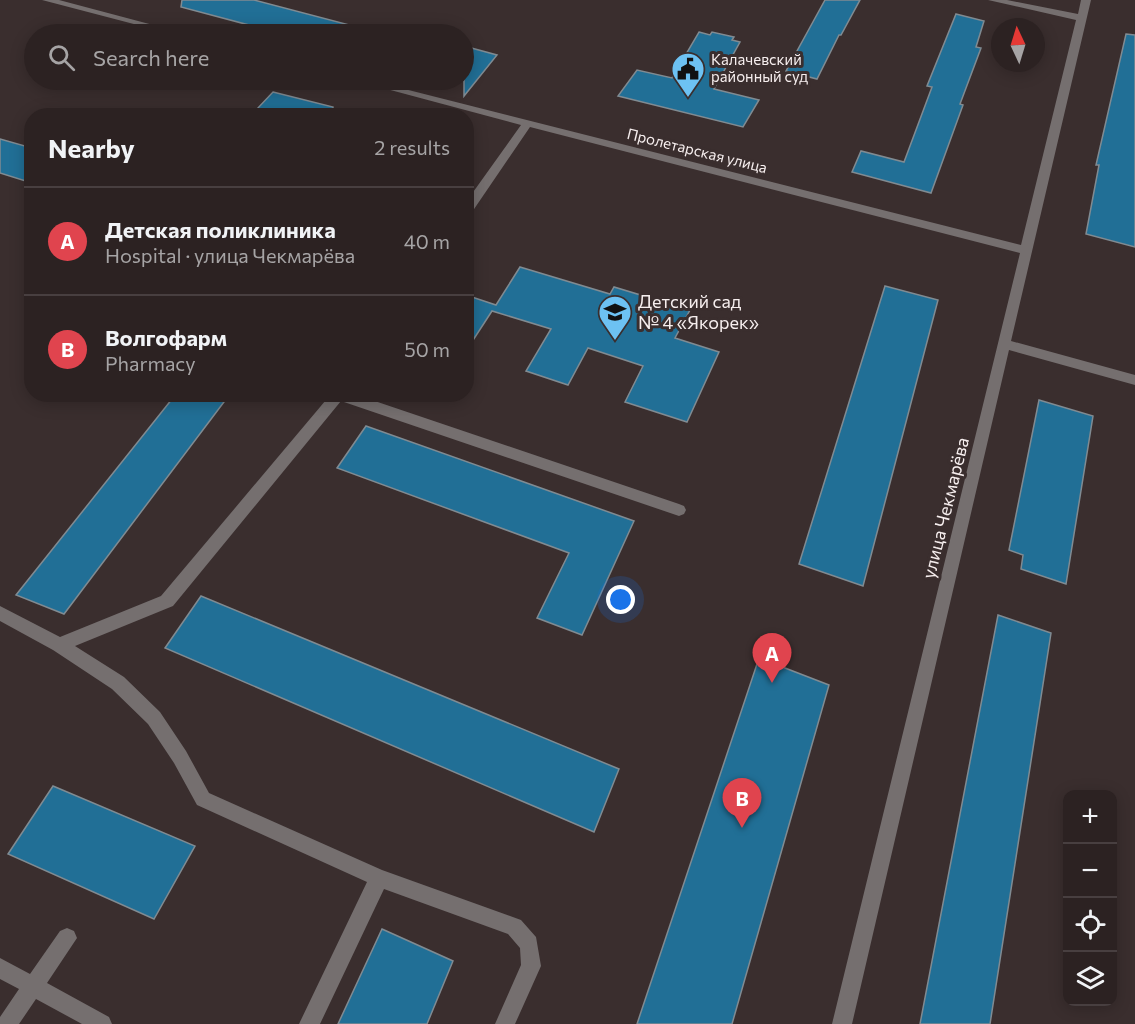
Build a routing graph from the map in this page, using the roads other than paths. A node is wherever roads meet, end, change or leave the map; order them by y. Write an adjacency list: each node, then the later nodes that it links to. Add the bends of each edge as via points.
1 (47, 0): 5 (street)
2 (993, 0): 4 (street)
3 (1086, 0): 4 (street, улица Чекмарёва)
4 (1082, 18): 11 (street, улица Чекмарёва)
5 (142, 24)
6 (398, 90): 7 (street, Пролетарская улица)
7 (469, 108)
8 (474, 109): 9 (street, Пролетарская улица)
9 (528, 123): 10 (street); 11 (street, Пролетарская улица)
10 (474, 201)
11 (1028, 250): 12 (street, улица Чекмарёва)
12 (1005, 344): 13 (street); 27 (street, улица Чекмарёва)
13 (1135, 380)
14 (333, 402): 18 (street, via 167,601)
15 (360, 402): 16 (street)
16 (679, 510)
17 (0, 613): 18 (street)
18 (58, 645): 19 (street, via 118,683 154,718 203,799)
19 (379, 878): 25 (street); 26 (street, via 514,927 529,944 531,966)
20 (67, 938): 22 (street)
21 (0, 968): 22 (street)
22 (33, 986): 23 (street); 24 (street)
23 (7, 1024)
24 (102, 1024)
25 (309, 1024)
26 (505, 1024)
27 (842, 1024)

